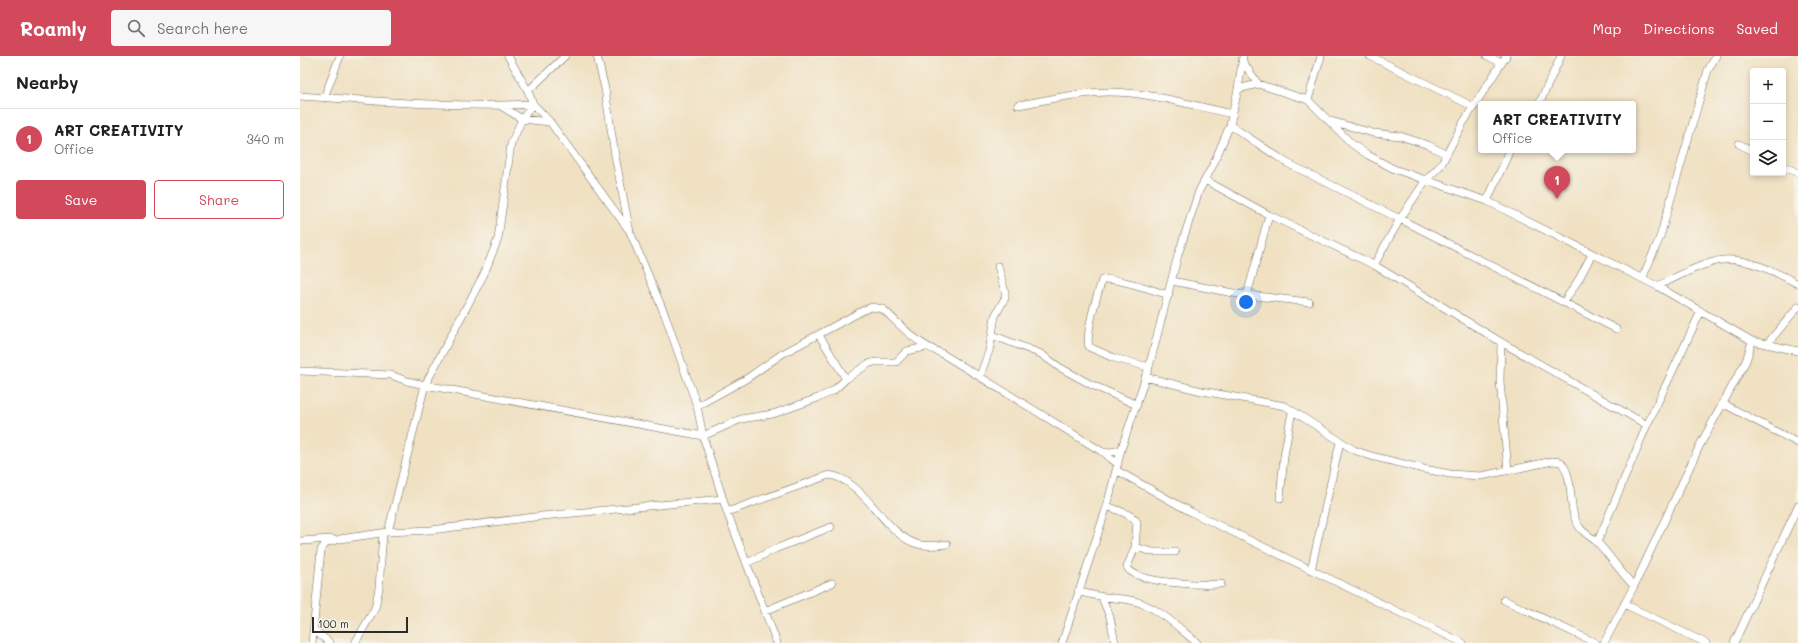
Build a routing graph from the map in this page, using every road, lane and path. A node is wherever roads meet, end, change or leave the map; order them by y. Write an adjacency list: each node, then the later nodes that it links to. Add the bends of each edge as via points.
1 (340, 56): 17 (street)
2 (508, 56): 15 (street)
3 (565, 56): 15 (street)
4 (597, 56): 40 (street)
5 (1321, 56): 18 (street)
6 (1370, 56): 23 (street)
7 (1488, 56): 12 (street)
8 (1506, 56): 12 (street)
9 (1561, 56): 19 (street)
10 (1716, 56): 44 (street, via 1708,70 1660,237)
11 (1243, 59): 13 (street); 14 (street)
12 (1502, 63): 23 (street)
13 (1258, 84): 14 (street); 18 (street)
14 (1238, 89): 24 (street)
15 (528, 91): 20 (street)
16 (300, 96): 17 (street)
17 (324, 98): 22 (street)
18 (1308, 100): 26 (street)
19 (1540, 101)
20 (533, 104): 22 (street); 25 (street); 27 (street)
21 (1018, 105): 24 (street, via 1109,92 1136,94)
22 (500, 106): 25 (street)
23 (1474, 107): 32 (street)
24 (1233, 114): 28 (street)
25 (522, 119): 27 (street); 67 (street, via 511,144 498,239 484,274)
26 (1328, 120): 32 (street, via 1373,133 1400,136); 36 (street, via 1352,144 1368,155 1394,169)
27 (550, 122): 40 (street)
28 (1230, 125): 35 (street); 39 (street, via 1287,163)
29 (1738, 144): 30 (street)
30 (1750, 150)
31 (1509, 153): 37 (street)
32 (1446, 154): 36 (street, via 1441,165)
33 (1786, 167): 34 (street)
34 (1798, 173)
35 (1205, 180): 38 (street); 45 (street, via 1199,191)
36 (1426, 180): 37 (street); 39 (street)
37 (1487, 201): 41 (street)
38 (1269, 215): 42 (street); 49 (street)
39 (1400, 219): 42 (street); 51 (street)
40 (630, 232): 70 (street, via 665,315)
41 (1592, 254): 44 (street); 51 (street)
42 (1374, 265): 58 (street)
43 (998, 266): 56 (street, via 1005,298 996,316)
44 (1642, 279): 47 (street)
45 (1172, 281): 48 (street); 49 (street)
46 (1798, 284): 47 (street, via 1747,262 1722,260)
47 (1657, 286): 53 (street)
48 (1169, 295): 62 (street); 62 (street, via 1106,279 1102,280 1097,296 1088,334 1089,347 1114,358)
49 (1247, 295): 50 (street)
50 (1309, 302)
51 (1564, 302): 54 (street)
52 (1798, 307): 59 (street)
53 (1701, 311): 57 (street); 72 (street)
54 (1616, 329)
55 (820, 335): 60 (street, via 864,310 879,307); 66 (street); 70 (street, via 782,354 746,379)
56 (992, 335): 64 (street); 69 (street, via 1041,354 1090,384)
57 (1752, 341): 59 (street); 68 (street, via 1746,361)
58 (1501, 342): 72 (street); 79 (street, via 1500,380)
59 (1768, 344): 61 (street)
60 (926, 347): 64 (street, via 941,352); 66 (street, via 907,351 896,362 868,364)
61 (1798, 351)
62 (1149, 367): 65 (street)
63 (300, 371): 67 (street, via 391,375)
64 (980, 376): 77 (street)
65 (1145, 377): 69 (street); 71 (street, via 1255,402 1272,402)
66 (846, 379): 73 (street, via 833,391 818,398 773,414 741,419)
67 (425, 385): 73 (street); 86 (street)
68 (1722, 403): 75 (street); 97 (street, via 1675,495)
69 (1137, 405): 76 (street)
70 (698, 406): 73 (street)
71 (1292, 411): 74 (street); 80 (street)
72 (1647, 425): 89 (street)
73 (703, 436): 81 (street)
74 (1340, 442): 79 (street, via 1371,456 1450,474 1481,476); 94 (street)
75 (1798, 443)
76 (1121, 450): 77 (street); 78 (street)
77 (1105, 452): 78 (street)
78 (1117, 467): 82 (street); 94 (street, via 1191,512)
79 (1508, 471): 89 (street, via 1553,461 1561,462 1566,467 1574,516 1583,532)
80 (1280, 498)
81 (723, 499): 84 (street); 86 (street, via 542,516 431,530)
82 (1106, 506): 91 (street, via 1135,519 1138,528); 98 (street)
83 (1798, 506): 115 (street)
84 (727, 512): 90 (street, via 829,475 839,476 909,540 918,544); 93 (street)
85 (831, 527): 93 (street)
86 (386, 532): 87 (street); 106 (street, via 375,608)
87 (340, 539): 88 (street); 103 (street, via 326,543 322,550)
88 (300, 541)
89 (1597, 543): 97 (street)
90 (947, 544)
91 (1135, 547): 92 (street, via 1153,552); 96 (street, via 1128,567 1130,571 1139,575 1179,584)
92 (1175, 552)
93 (747, 563): 102 (street)
94 (1312, 570): 111 (street)
95 (832, 583): 102 (street)
96 (1221, 584)
97 (1634, 586): 101 (street)
98 (1078, 591): 99 (street); 108 (street)
99 (1102, 598): 109 (street, via 1110,617); 110 (street, via 1130,600 1143,604 1168,619)
100 (1504, 600): 112 (street)
101 (1624, 604): 113 (street); 114 (street)
102 (765, 611): 107 (street)
103 (314, 630): 104 (street); 105 (street)
104 (312, 643)
105 (330, 643)
106 (355, 643)
107 (777, 643)
108 (1062, 643)
109 (1115, 643)
110 (1197, 643)
111 (1463, 643)
112 (1596, 643)
113 (1604, 643)
114 (1706, 643)
115 (1734, 643)

